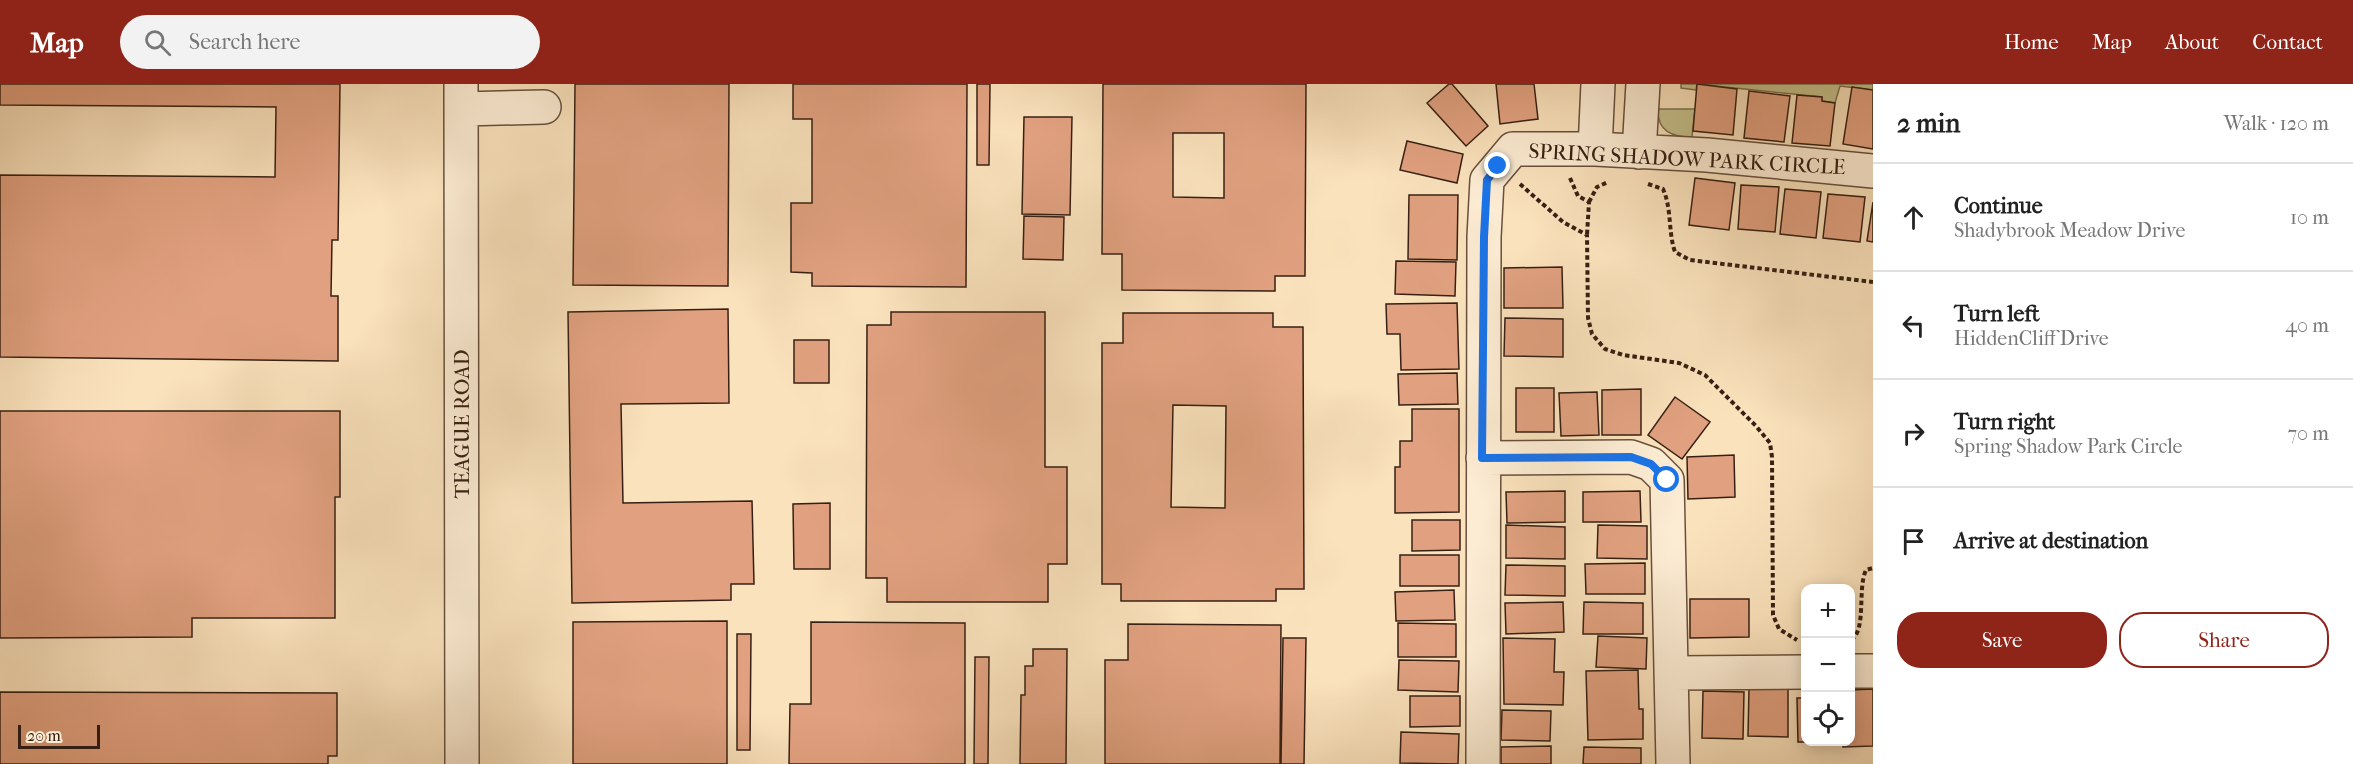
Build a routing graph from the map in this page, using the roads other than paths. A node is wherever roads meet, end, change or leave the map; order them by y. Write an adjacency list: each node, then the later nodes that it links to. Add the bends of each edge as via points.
1 (1598, 84): 5 (street)
2 (1643, 84): 6 (street)
3 (461, 97): 4 (street); 13 (street, TEAGUE ROAD)
4 (544, 106)
5 (1595, 149): 6 (street, SPRING SHADOW PARK CIRCLE); 8 (street, SPRING SHADOW PARK CIRCLE, via 1513,149 1487,180)
6 (1638, 167): 7 (street, SPRING SHADOW PARK CIRCLE, via 1707,155)
7 (1873, 171)
8 (1482, 458): 12 (street, via 1631,457 1651,464 1667,480); 14 (street, SPRING SHADOW PARK CIRCLE)
9 (1873, 671): 11 (street)
10 (1801, 672): 12 (street)
11 (1855, 672)
12 (1672, 673): 15 (street)
13 (462, 764)
14 (1483, 764)
15 (1673, 764)

